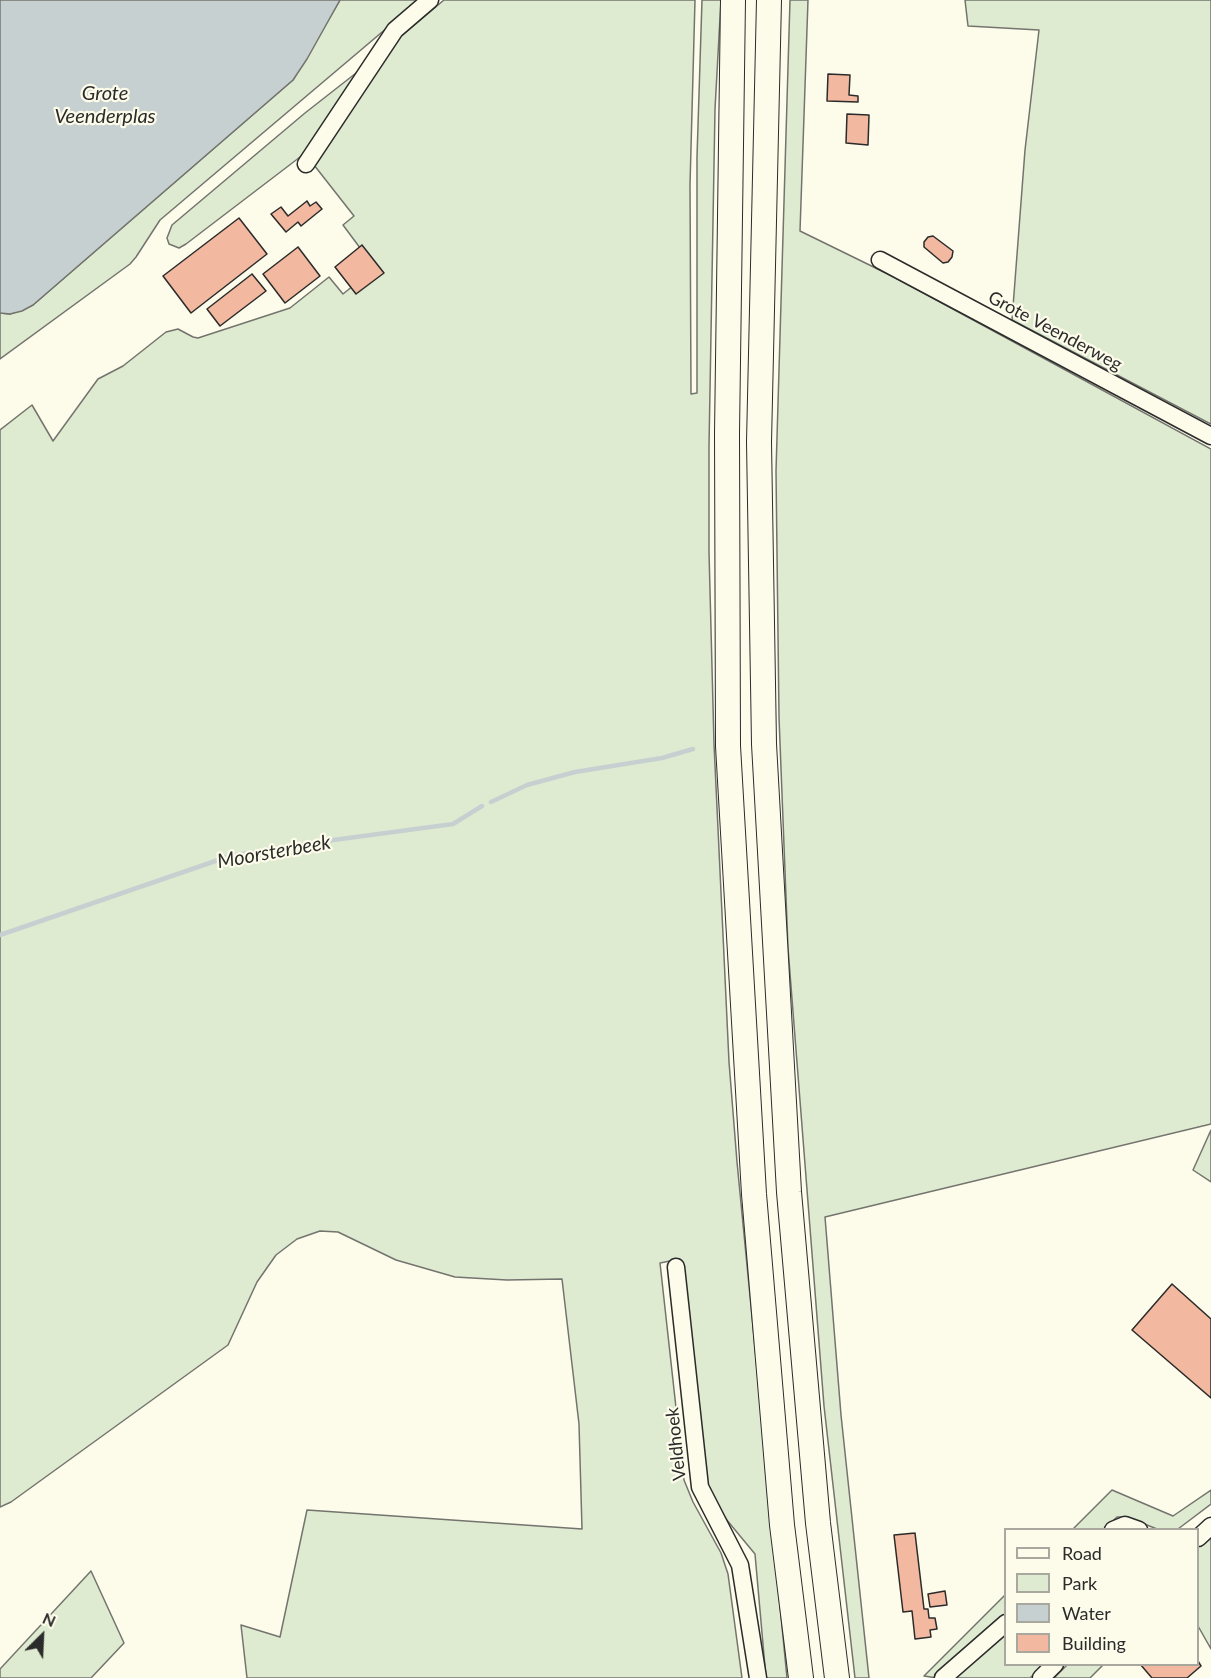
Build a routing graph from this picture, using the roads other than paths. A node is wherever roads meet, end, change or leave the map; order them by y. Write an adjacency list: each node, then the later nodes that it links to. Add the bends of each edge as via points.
1 (430, 0): 4 (street, via 395,30)
2 (733, 0): 15 (highway, via 726,433 728,746 755,1206 782,1525)
3 (769, 0): 16 (highway, via 759,442 764,744 789,1192 818,1523)
4 (306, 164)
5 (880, 260): 6 (street, Grote Veenderweg)
6 (1211, 436)
7 (676, 1268): 14 (street, Veldhoek, via 700,1487 740,1565)
8 (1211, 1526): 11 (street)
9 (1118, 1528): 10 (street)
10 (1133, 1528)
11 (1199, 1536)
12 (1004, 1624): 17 (street)
13 (1054, 1666): 18 (street)
14 (758, 1678)
15 (801, 1678)
16 (837, 1678)
17 (942, 1678)
18 (1041, 1678)

